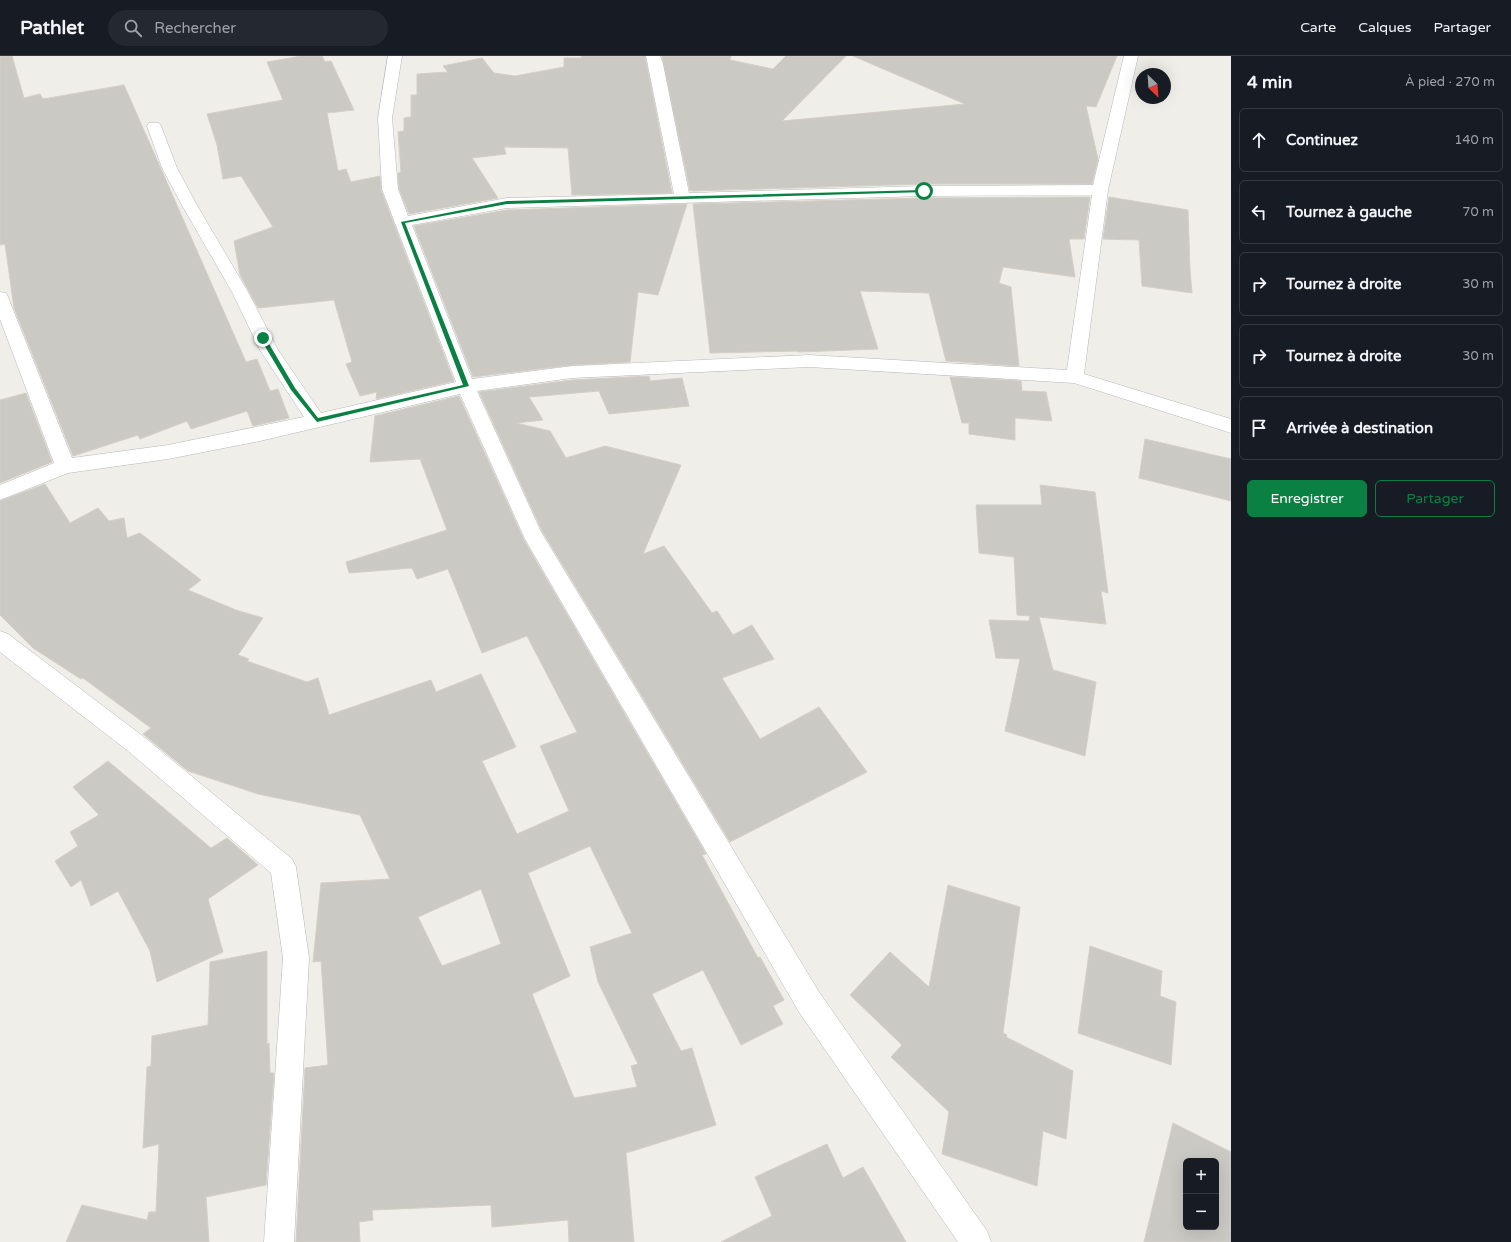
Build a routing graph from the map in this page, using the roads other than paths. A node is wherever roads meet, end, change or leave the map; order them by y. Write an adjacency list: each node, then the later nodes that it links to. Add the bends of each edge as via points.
1 (395, 56): 7 (street, via 385,118 390,189)
2 (653, 56): 6 (street)
3 (1131, 56): 5 (street)
4 (154, 126): 11 (street, via 162,153 173,175 239,289 263,338 293,389)
5 (1100, 190): 6 (street); 9 (street)
6 (682, 197): 7 (street, via 507,203)
7 (402, 222): 10 (street)
8 (0, 297): 13 (street)
9 (1075, 377): 10 (street, via 809,361 572,372); 12 (street)
10 (466, 386): 11 (street); 17 (street, via 532,534 809,1002)
11 (317, 420): 13 (street, via 168,452)
12 (1231, 426)
13 (64, 466): 14 (street)
14 (0, 493)
15 (0, 640): 16 (street, via 136,744 283,867 296,958)
16 (279, 1242)
17 (976, 1242)

